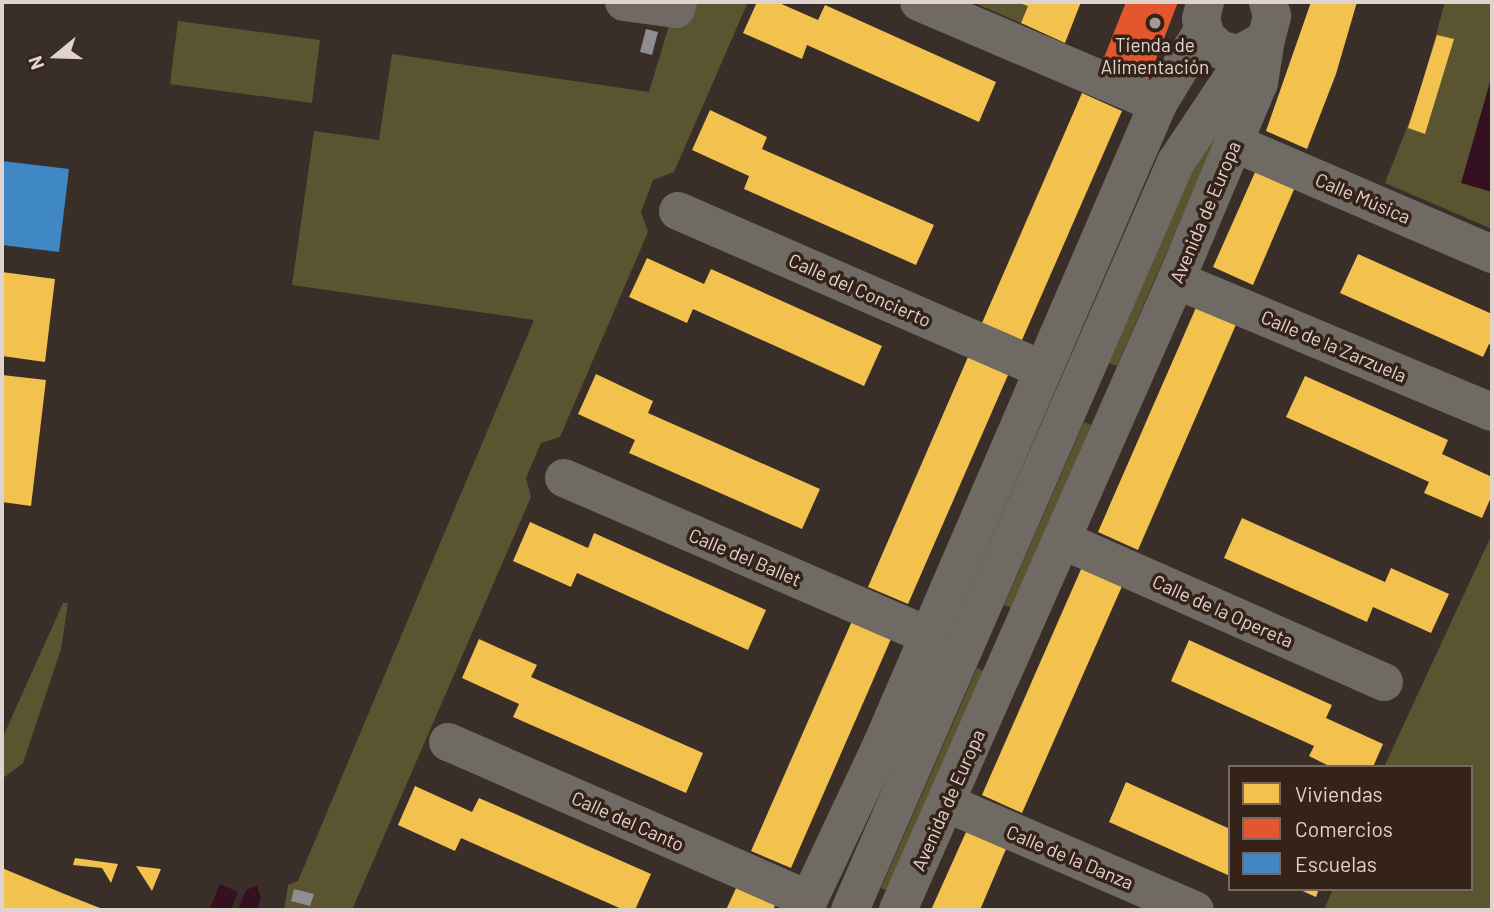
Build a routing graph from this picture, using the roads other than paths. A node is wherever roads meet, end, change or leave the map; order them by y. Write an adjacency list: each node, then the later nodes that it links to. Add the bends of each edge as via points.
1 (624, 2): 3 (street)
2 (919, 2): 6 (street)
3 (677, 6)
4 (1267, 22): 5 (street, via 1228,53); 7 (street, Avenida de Europa, via 1259,83); 8 (street, Avenida de Europa)
5 (1205, 23): 6 (street); 8 (street, Avenida de Europa, via 1199,91)
6 (1157, 104): 10 (street)
7 (1234, 143): 11 (street, Calle Música); 13 (street, Avenida de Europa)
8 (1183, 148): 12 (street, Avenida de Europa)
9 (678, 211): 14 (street, Calle del Concierto)
10 (1105, 228): 12 (street); 14 (street)
11 (1492, 254)
12 (1123, 279): 16 (street, Avenida de Europa)
13 (1176, 280): 15 (street, Avenida de Europa); 17 (street, Calle de la Zarzuela)
14 (1042, 369): 20 (street)
15 (1130, 380): 16 (street); 21 (street, Avenida de Europa)
16 (1073, 396): 19 (street, Avenida de Europa)
17 (1492, 412)
18 (564, 478): 23 (street, Calle del Ballet)
19 (1034, 482): 20 (street); 22 (street, Avenida de Europa)
20 (984, 505): 23 (street)
21 (1062, 540): 24 (street, Calle de la Opereta); 25 (street, Avenida de Europa)
22 (981, 612): 25 (street); 28 (street, Avenida de Europa)
23 (927, 635): 27 (street)
24 (1384, 682)
25 (998, 689): 29 (street, Avenida de Europa)
26 (448, 742): 30 (street, Calle del Canto)
27 (882, 744): 28 (street); 30 (street)
28 (898, 802): 31 (street, Avenida de Europa)
29 (946, 803): 32 (street, Avenida de Europa); 33 (street, Calle de la Danza)
30 (806, 905)
31 (850, 910)
32 (898, 910)
33 (1195, 910)

